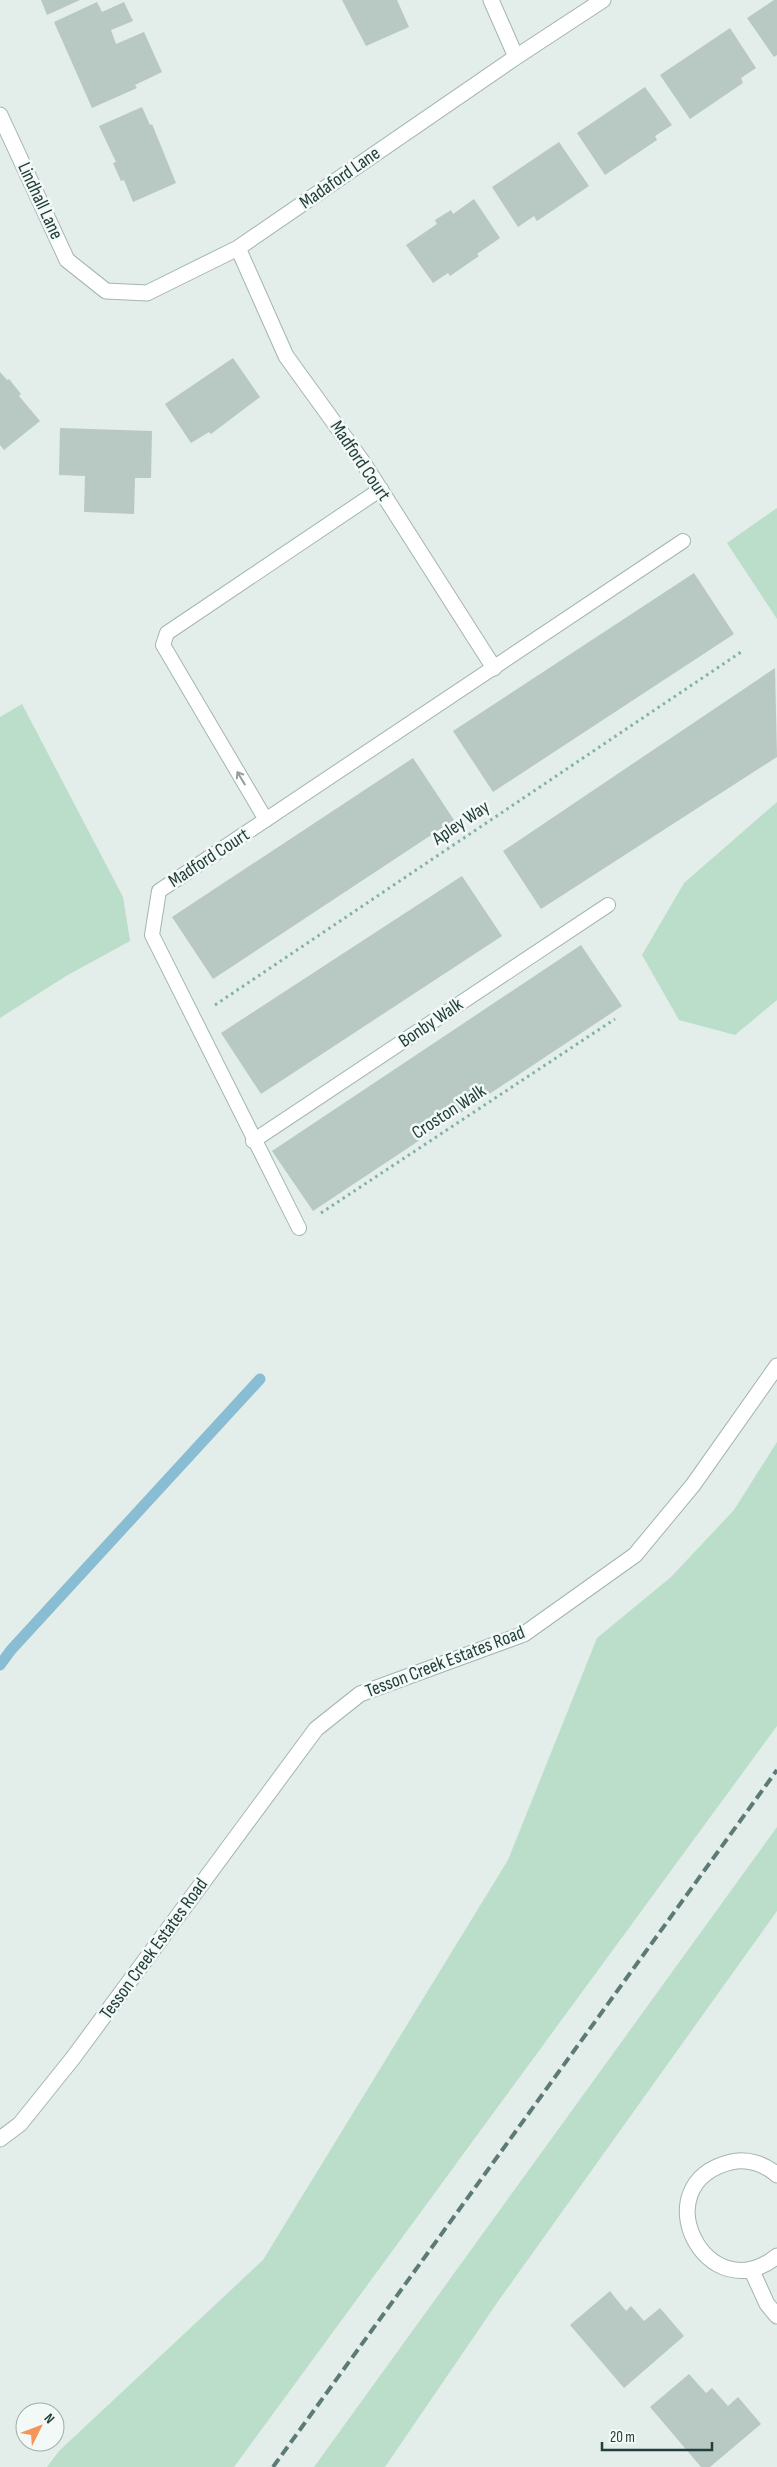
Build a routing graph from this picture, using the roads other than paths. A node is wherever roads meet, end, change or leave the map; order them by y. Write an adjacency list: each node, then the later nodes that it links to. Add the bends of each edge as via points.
1 (491, 0): 3 (street)
2 (602, 0): 3 (street, Madaford Lane)
3 (516, 57): 5 (street, Madaford Lane)
4 (0, 115): 6 (street, Lindhall Lane)
5 (238, 248): 6 (street, Madaford Lane, via 147,293 106,291); 7 (street, Madford Court, via 286,356)
6 (67, 260)
7 (381, 489): 9 (street, Madford Court); 10 (lane, one-way to 7, via 163,645 167,633)
8 (682, 541): 9 (lane, Madford Court)
9 (494, 668): 10 (lane, Madford Court)
10 (266, 820): 12 (lane, Madford Court, via 159,891 152,935)
11 (608, 906): 12 (lane, Bonby Walk)
12 (253, 1141): 13 (lane, Madford Court)
13 (298, 1228)
14 (777, 1366): 15 (street, Tesson Creek Estates Road, via 693,1485 635,1555 524,1634 360,1694 316,1729 73,2058 20,2124)
15 (0, 2139)
16 (777, 2175): 18 (street, via 756,2162 738,2160 721,2164 694,2187 688,2204 687,2221 692,2238 703,2253 716,2264)
17 (777, 2256): 18 (street)
18 (751, 2269): 19 (street, via 767,2304)
19 (777, 2316)

